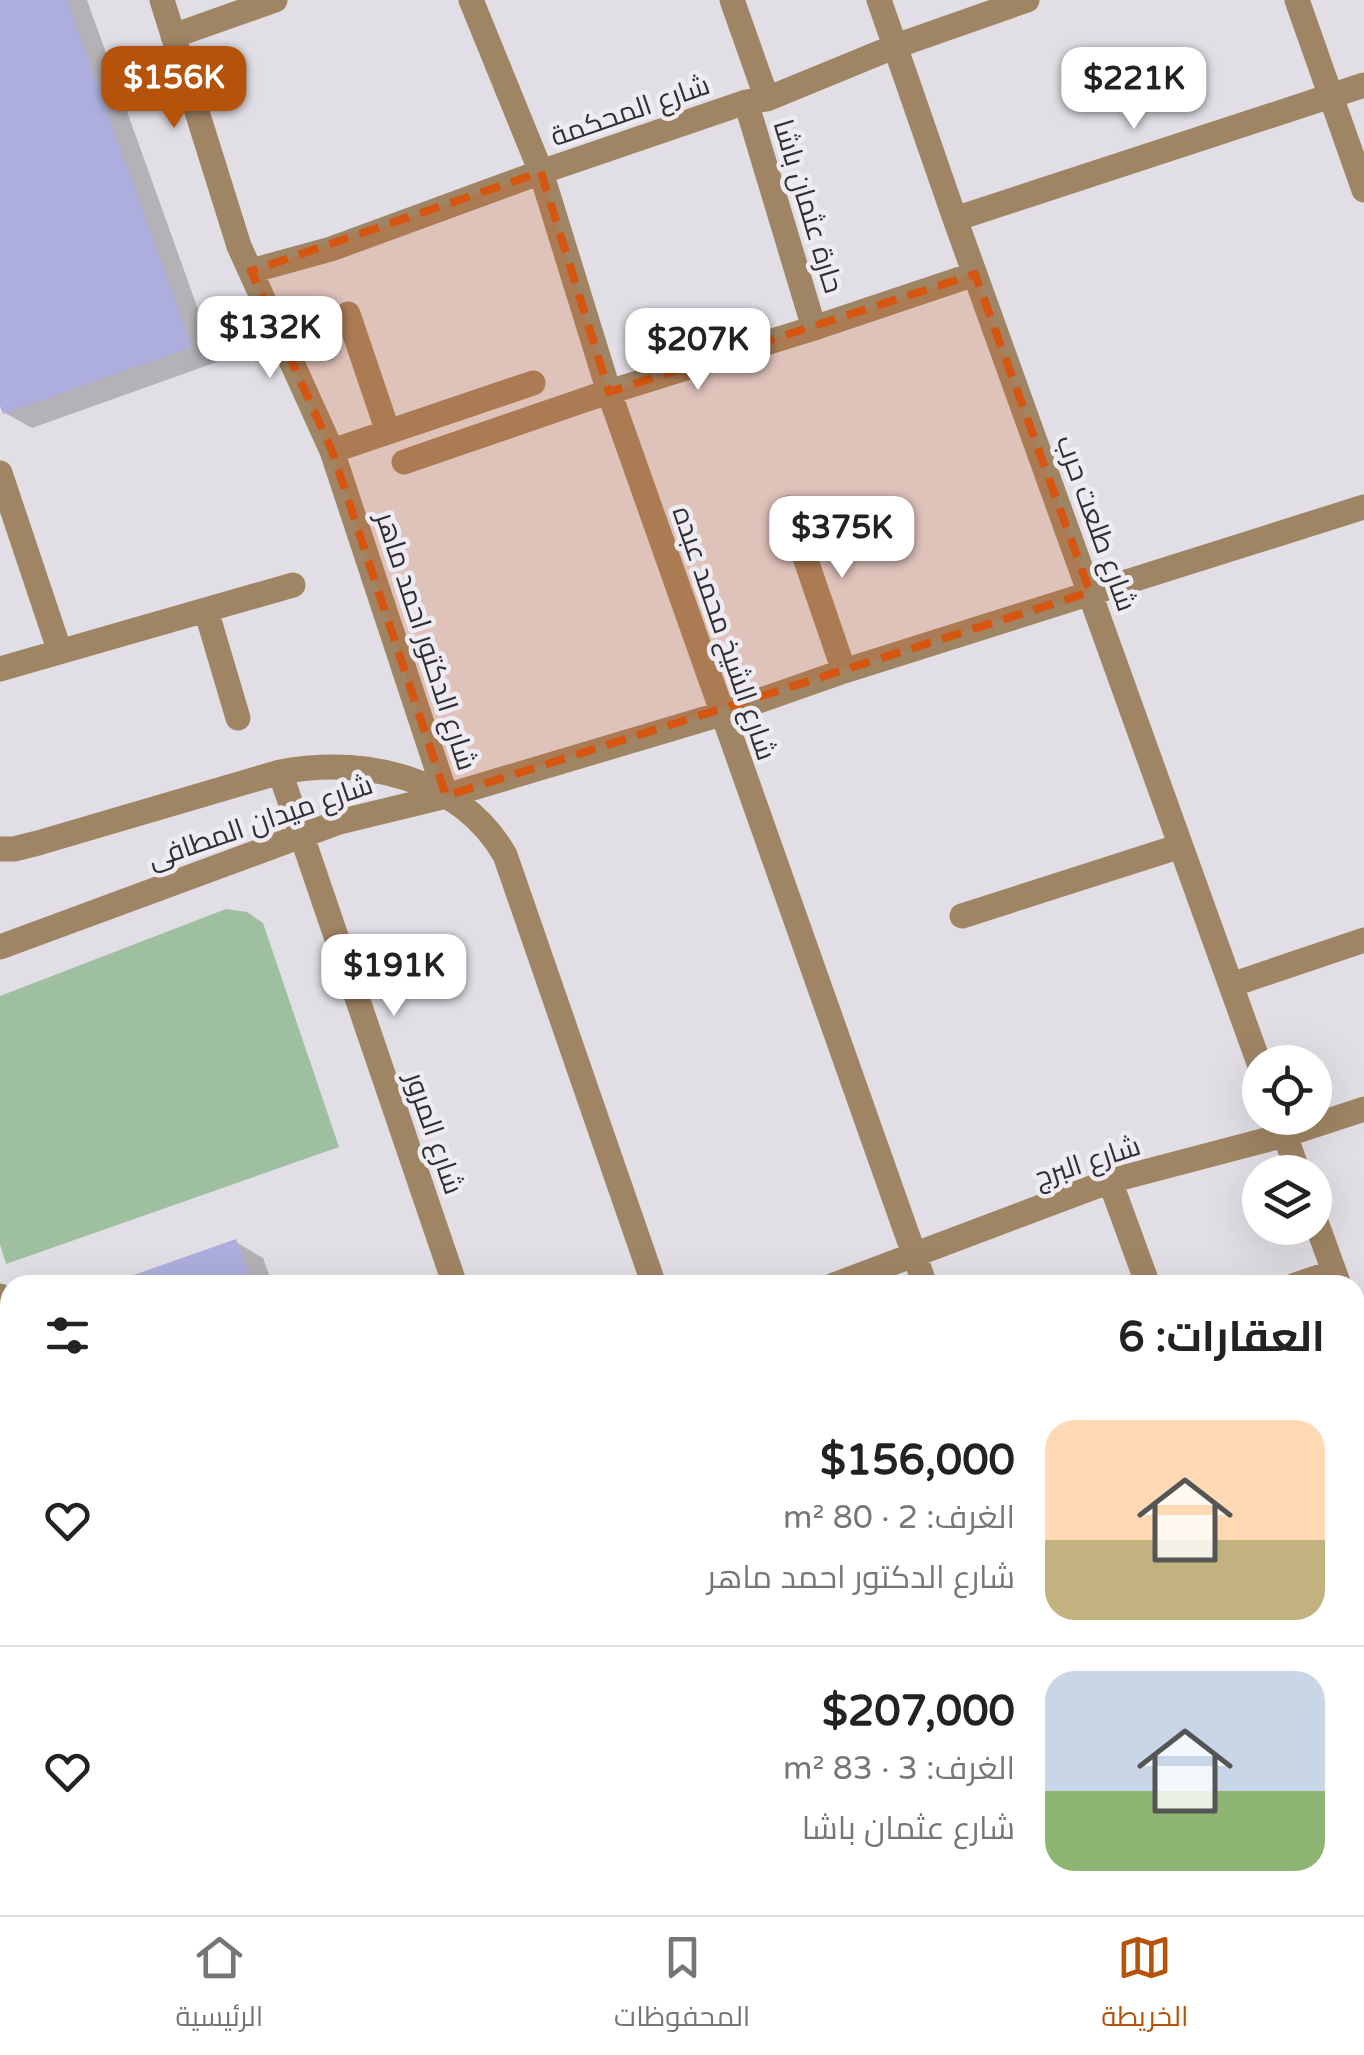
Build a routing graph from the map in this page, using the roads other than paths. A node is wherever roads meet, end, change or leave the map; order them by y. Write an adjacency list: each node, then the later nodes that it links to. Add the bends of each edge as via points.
1 (162, 0): 8 (street, شارع الدكتور احمد ماهر)
2 (275, 0): 8 (street)
3 (471, 0): 13 (street, شارع الشيخ محمد عبده)
4 (732, 0): 12 (street, حارة عثمان باشا)
5 (879, 0): 9 (street, شارع طلعت حرب)
6 (1027, 0): 9 (street, شارع المحكمة)
7 (1297, 0): 11 (street)
8 (173, 36): 16 (street, شارع الدكتور احمد ماهر)
9 (896, 46): 12 (street, شارع المحكمة); 15 (street, شارع طلعت حرب)
10 (1364, 85): 11 (street)
11 (1330, 97): 14 (street); 15 (street)
12 (757, 100): 13 (street, شارع المحكمة); 19 (street, حارة عثمان باشا)
13 (536, 174): 16 (street, شارع المحكمة, via 331,249); 21 (street, شارع الشيخ محمد عبده)
14 (1364, 190)
15 (955, 219): 17 (street, شارع طلعت حرب)
16 (250, 271): 23 (street, شارع الدكتور احمد ماهر)
17 (974, 274): 19 (street); 29 (street, شارع طلعت حرب)
18 (348, 314): 22 (street)
19 (814, 328): 21 (street)
20 (532, 384): 22 (street)
21 (601, 395): 24 (street); 34 (street, شارع الشيخ محمد عبده)
22 (388, 432): 23 (street)
23 (332, 451): 37 (street, شارع الدكتور احمد ماهر)
24 (404, 462)
25 (0, 473): 31 (street)
26 (1364, 507): 29 (street)
27 (788, 508): 33 (street)
28 (293, 585): 30 (street)
29 (1090, 592): 33 (street); 39 (street, شارع طلعت حرب)
30 (206, 610): 31 (street); 35 (street)
31 (60, 652): 32 (street)
32 (0, 669)
33 (844, 671): 34 (street)
34 (721, 714): 37 (street); 51 (street, شارع الشيخ محمد عبده)
35 (238, 718)
36 (280, 772): 37 (street, شارع ميدان المطافى, via 366,768); 38 (street, شارع المرور); 40 (street, شارع ميدان المطافى)
37 (446, 796): 38 (street, شارع ميدان المطافى); 53 (street, شارع الدكتور احمد ماهر, via 480,820 505,855)
38 (303, 834): 43 (street, شارع ميدان المطافى); 52 (street, شارع المرور)
39 (1180, 844): 41 (street); 44 (street, شارع طلعت حرب)
40 (0, 849)
41 (962, 916)
42 (1364, 940): 44 (street)
43 (0, 946)
44 (1231, 985): 45 (street, شارع طلعت حرب)
45 (1252, 1045)
46 (1364, 1109): 47 (street, شارع البرج)
47 (1332, 1116)
48 (1254, 1135): 49 (street, شارع البرج)
49 (1110, 1181): 51 (street, شارع البرج); 56 (street)
50 (1324, 1245): 57 (street)
51 (914, 1256): 54 (street, شارع البرج); 55 (street, شارع الشيخ محمد عبده)
52 (451, 1275)
53 (651, 1275)
54 (862, 1275)
55 (921, 1275)
56 (1144, 1275)
57 (1335, 1275)

